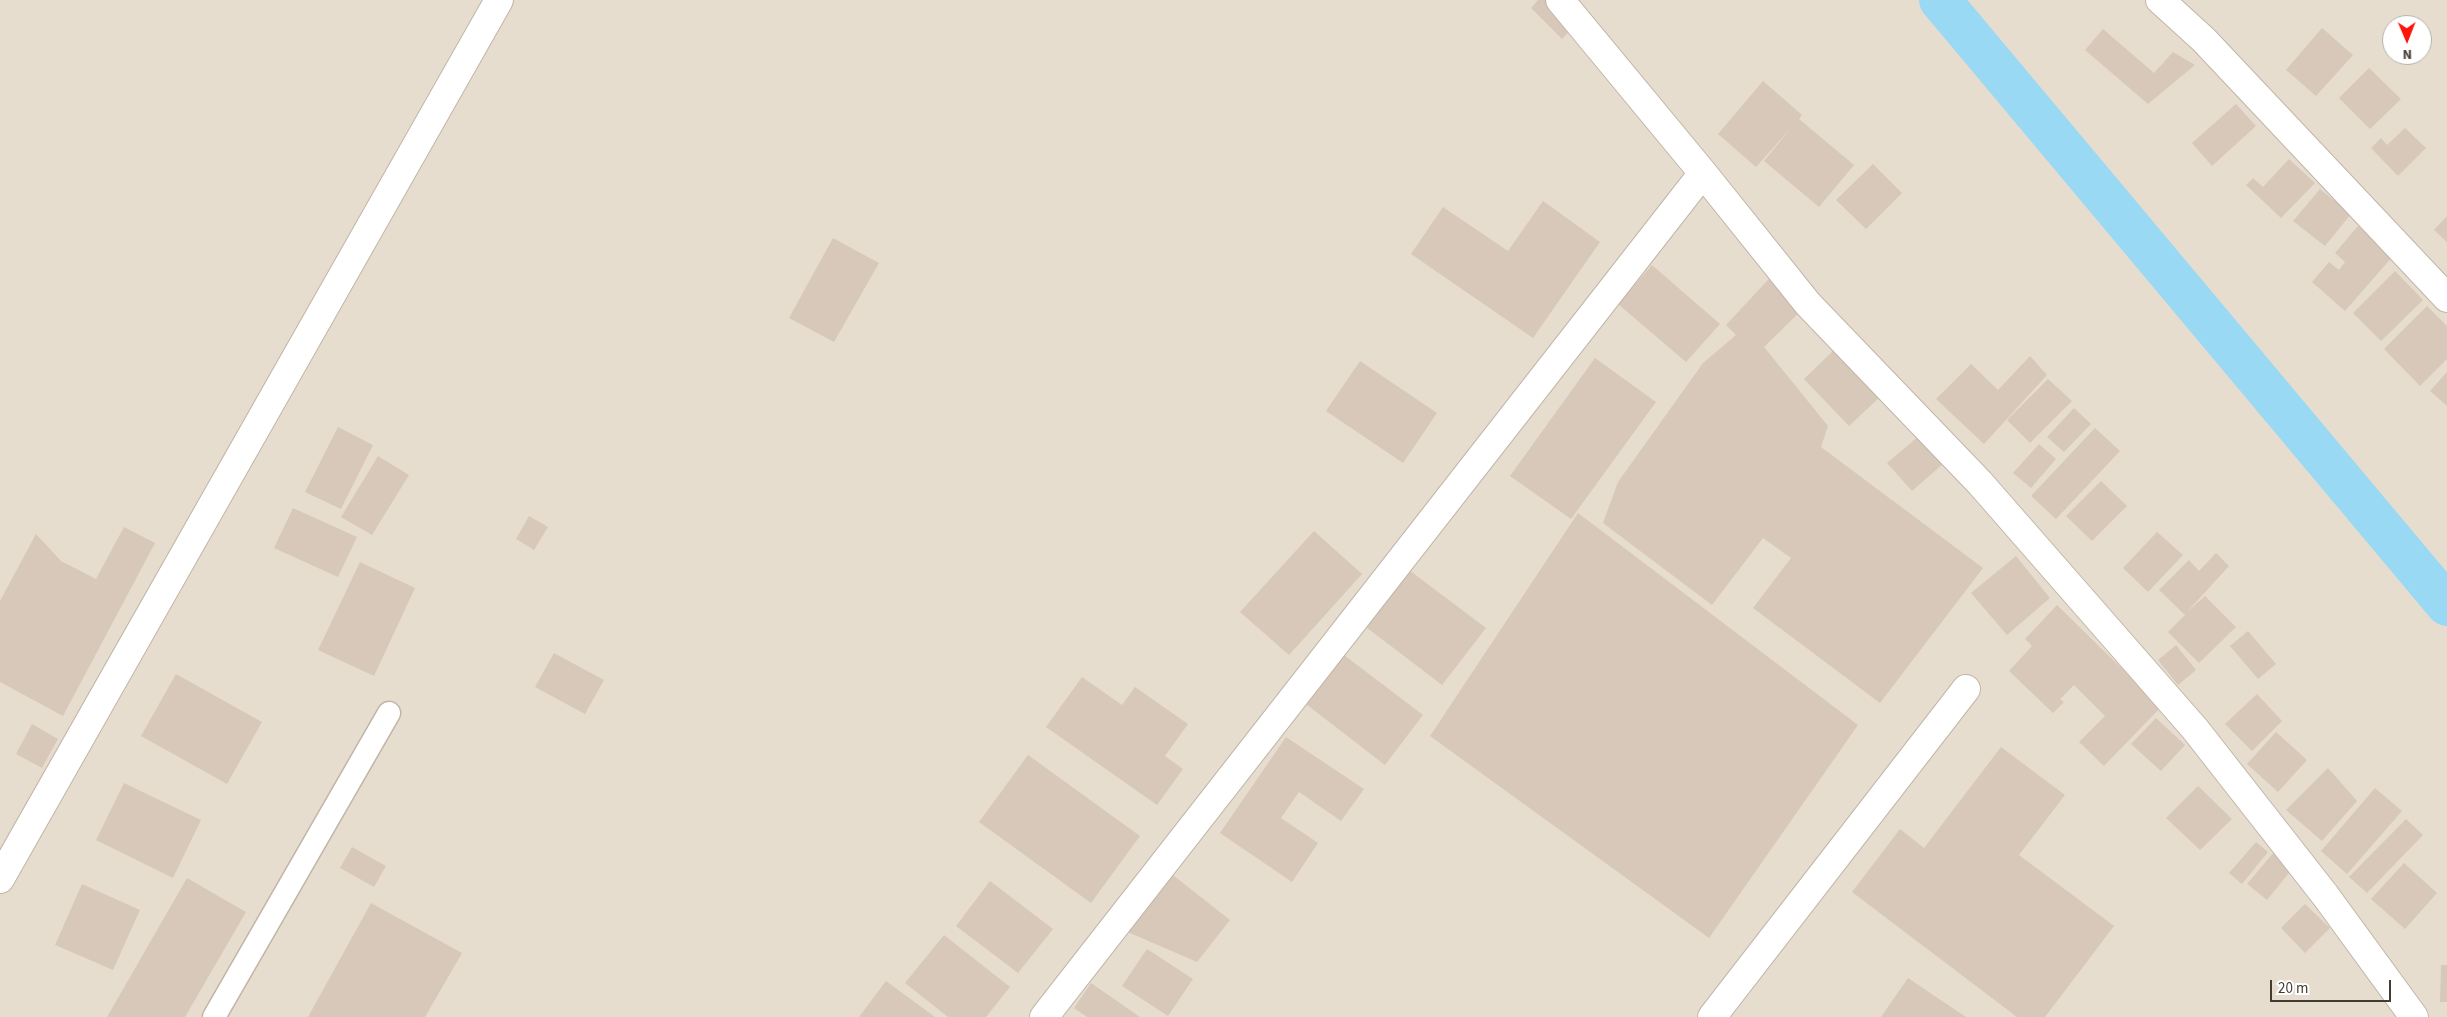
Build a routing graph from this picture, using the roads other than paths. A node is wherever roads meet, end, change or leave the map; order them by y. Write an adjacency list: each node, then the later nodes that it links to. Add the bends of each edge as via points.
1 (499, 0): 8 (street)
2 (1560, 0): 4 (street)
3 (2160, 0): 5 (street, via 2204,40)
4 (1703, 173): 10 (street); 12 (street, via 1808,304 1980,483 2195,729 2325,895)
5 (2447, 298)
6 (1966, 688): 11 (street)
7 (389, 713): 9 (lane)
8 (0, 879)
9 (214, 1017)
10 (1044, 1017)
11 (1712, 1017)
12 (2414, 1017)

